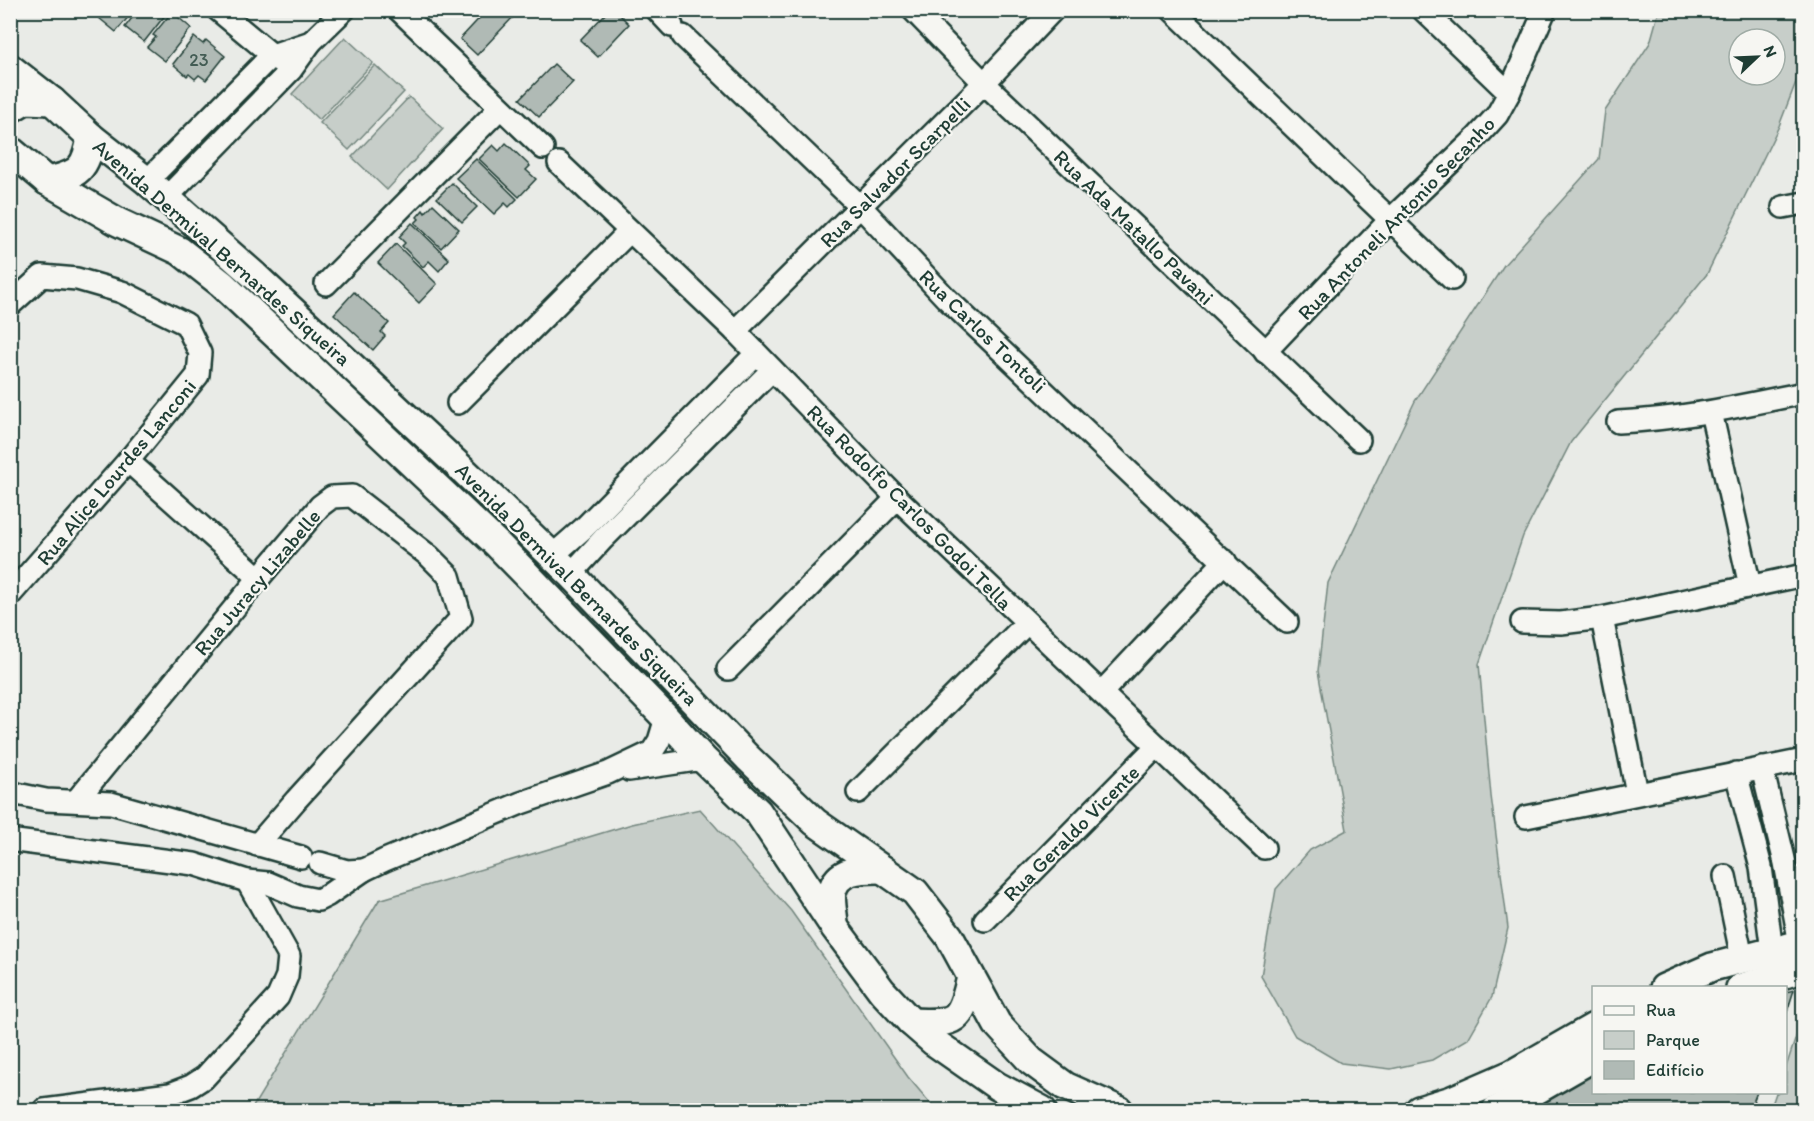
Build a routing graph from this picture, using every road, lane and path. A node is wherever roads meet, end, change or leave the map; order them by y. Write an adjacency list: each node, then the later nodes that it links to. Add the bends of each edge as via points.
1 (218, 10): 11 (street)
2 (344, 10): 10 (street)
3 (399, 10): 18 (street)
4 (657, 10): 25 (street, Rua Carlos Tontoli)
5 (913, 10): 14 (street, Rua Ada Matallo Pavani)
6 (1053, 10): 14 (street, Rua Salvador Scarpelli)
7 (1172, 10): 26 (street)
8 (1423, 10): 15 (street)
9 (1545, 10): 15 (street, Rua Antoneli Antonio Secanho)
10 (311, 42): 11 (street); 13 (street)
11 (272, 55): 13 (street); 24 (street)
12 (10, 68): 17 (main road, Avenida Dermival Bernardes Siqueira)
13 (291, 69): 24 (street)
14 (984, 83): 25 (street, Rua Salvador Scarpelli); 32 (street, Rua Ada Matallo Pavani)
15 (1509, 93): 26 (street, Rua Antoneli Antonio Secanho, via 1497,115 1476,138)
16 (15, 100): 17 (main road)
17 (52, 101): 19 (main road, Avenida Dermival Bernardes Siqueira)
18 (500, 108): 20 (street); 29 (street)
19 (91, 137): 23 (main road, via 85,164 76,173); 24 (main road, Avenida Dermival Bernardes Siqueira)
20 (543, 148)
21 (10, 150): 23 (main road, Avenida Dermival Bernardes Siqueira)
22 (560, 163): 27 (street, Rua Rodolfo Carlos Godoi Tella)
23 (47, 181): 54 (main road, Avenida Dermival Bernardes Siqueira, via 118,222 180,251 222,284 498,544)
24 (157, 190): 43 (main road, Avenida Dermival Bernardes Siqueira, via 255,276)
25 (861, 207): 31 (street, Rua Salvador Scarpelli); 42 (street, Rua Carlos Tontoli, via 946,298)
26 (1390, 220): 28 (street); 32 (street, Rua Antoneli Antonio Secanho)
27 (630, 231): 31 (street, Rua Rodolfo Carlos Godoi Tella); 36 (street)
28 (1452, 279)
29 (326, 284)
30 (10, 305): 40 (street, Rua Alice Lourdes Lanconi, via 42,276 76,279 122,292 186,324 200,353 198,375)
31 (735, 331): 33 (street, Rua Rodolfo Carlos Godoi Tella)
32 (1265, 352): 39 (street, Rua Ada Matallo Pavani)
33 (756, 354): 34 (street, Rua Rodolfo Carlos Godoi Tella); 43 (street, via 584,528)
34 (772, 370): 41 (street, Rua Rodolfo Carlos Godoi Tella); 43 (street, via 603,539)
35 (1803, 393): 37 (street)
36 (458, 403)
37 (1711, 412): 38 (street); 46 (street)
38 (1618, 422)
39 (1359, 440)
40 (128, 461): 45 (street); 47 (street, Rua Alice Lourdes Lanconi)
41 (897, 498): 51 (street, Rua Rodolfo Carlos Godoi Tella); 52 (street)
42 (1225, 561): 49 (street, Rua Carlos Tontoli); 53 (street)
43 (562, 565): 69 (main road, Avenida Dermival Bernardes Siqueira, via 815,822)
44 (1803, 575): 46 (street)
45 (259, 578): 64 (street, Rua Juracy Lizabelle); 67 (street, Rua Juracy Lizabelle, via 320,506 332,497 352,496 449,576 461,618)
46 (1750, 586): 48 (street)
47 (10, 595)
48 (1602, 618): 50 (street); 63 (street)
49 (1287, 622)
50 (1521, 622)
51 (1027, 623): 53 (street, Rua Rodolfo Carlos Godoi Tella); 62 (street)
52 (728, 669)
53 (1102, 692): 55 (street, Rua Rodolfo Carlos Godoi Tella)
54 (666, 718): 56 (main road, Avenida Dermival Bernardes Siqueira); 59 (street, via 660,741 652,752)
55 (1157, 746): 68 (street, Rua Rodolfo Carlos Godoi Tella); 73 (street, Rua Geraldo Vicente)
56 (703, 759): 59 (street); 74 (main road, Avenida Dermival Bernardes Siqueira, via 758,812)
57 (1803, 760): 58 (street)
58 (1762, 768): 60 (street); 76 (street)
59 (608, 773): 70 (street, via 521,803)
60 (1736, 773): 63 (street); 75 (street, via 1761,867)
61 (10, 791): 64 (street, via 46,800)
62 (858, 792)
63 (1637, 793): 65 (street)
64 (76, 801): 67 (street, via 111,803)
65 (1526, 817)
66 (12, 840): 72 (street, via 194,864)
67 (258, 844): 70 (street, via 347,871)
68 (1264, 848)
69 (882, 869): 74 (main road, via 857,869 837,881 832,893); 78 (main road, Avenida Dermival Bernardes Siqueira, via 915,892 949,936)
70 (364, 870): 72 (street, via 318,900 267,883)
71 (1725, 876): 77 (street)
72 (247, 881): 84 (street, via 289,956 287,976 278,997 205,1077 191,1086 170,1094)
73 (985, 920)
74 (835, 928): 81 (main road, Avenida Dermival Bernardes Siqueira, via 882,991)
75 (1772, 951): 76 (main road); 77 (main road)
76 (1802, 952): 80 (main road)
77 (1742, 958): 79 (main road)
78 (971, 977): 81 (main road, via 963,1007 954,1018 942,1024); 86 (main road, Avenida Dermival Bernardes Siqueira, via 997,1024 1031,1061 1065,1086)
79 (1666, 986)
80 (1742, 986)
81 (911, 1022): 85 (main road, Avenida Dermival Bernardes Siqueira, via 997,1086)
82 (1592, 1028): 87 (main road, via 1512,1074)
83 (1592, 1058): 88 (main road)
84 (45, 1110)
85 (1042, 1110)
86 (1119, 1110)
87 (1419, 1110)
88 (1496, 1110)

